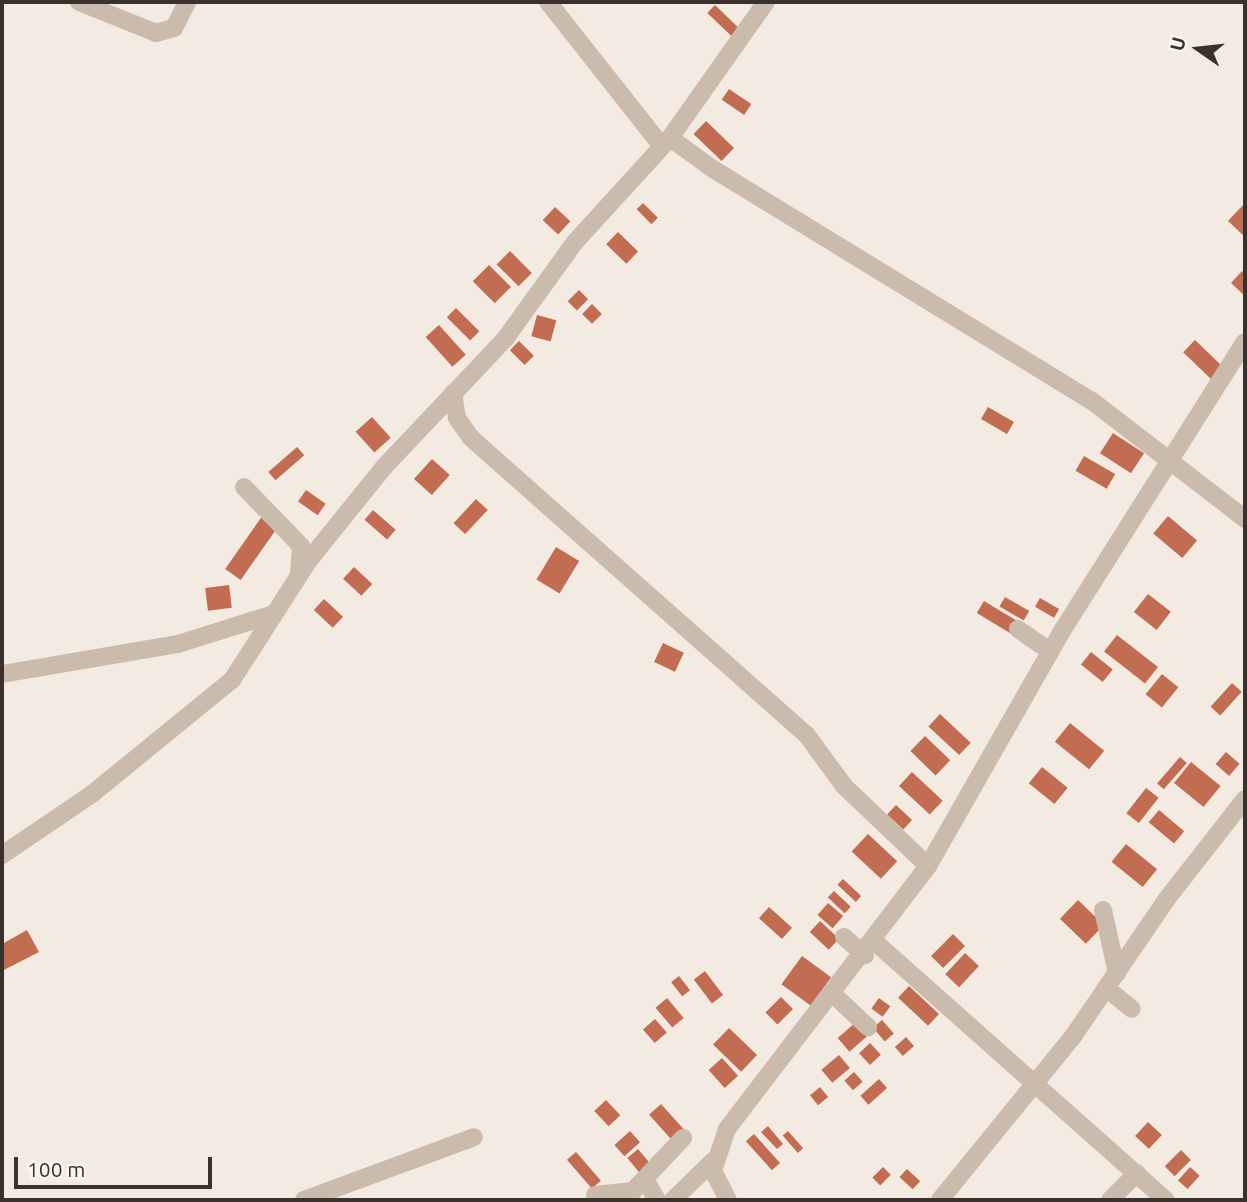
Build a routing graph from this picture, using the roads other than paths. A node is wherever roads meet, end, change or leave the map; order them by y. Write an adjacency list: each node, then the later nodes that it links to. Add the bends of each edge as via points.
1 (79, 2): 2 (street, via 156,33 174,29)
2 (187, 2)
3 (548, 2): 5 (street)
4 (766, 2): 5 (street)
5 (665, 141): 7 (street, via 575,242 505,339); 8 (street, via 1021,354)
6 (1245, 342): 8 (street)
7 (453, 393): 11 (street, via 384,467); 18 (street, via 457,418 471,438 806,734 844,786)
8 (1168, 459): 10 (street); 14 (street)
9 (244, 487): 11 (street, via 301,546)
10 (1245, 519)
11 (298, 575): 12 (street)
12 (274, 614): 15 (street, via 178,643); 17 (street, via 220,692 92,794)
13 (1018, 629): 14 (street)
14 (1050, 651): 18 (street)
15 (2, 674)
16 (1245, 799): 22 (street, via 1166,900)
17 (2, 855)
18 (928, 866): 21 (street)
19 (1103, 910): 22 (street)
20 (844, 937): 21 (street)
21 (870, 949): 24 (street); 27 (street)
22 (1117, 973): 23 (street)
23 (1106, 988): 25 (street); 27 (street)
24 (834, 995): 26 (street); 30 (street, via 736,1115)
25 (1132, 1009)
26 (868, 1027)
27 (1034, 1081): 31 (street); 38 (street)
28 (474, 1137): 34 (street)
29 (683, 1138): 32 (street)
30 (714, 1160): 36 (street); 37 (street, via 715,1180)
31 (1137, 1173): 39 (street); 40 (street)
32 (646, 1181): 33 (street, via 624,1194); 35 (street)
33 (595, 1195)
34 (304, 1200)
35 (657, 1200)
36 (673, 1200)
37 (728, 1200)
38 (940, 1200)
39 (1110, 1200)
40 (1167, 1200)

